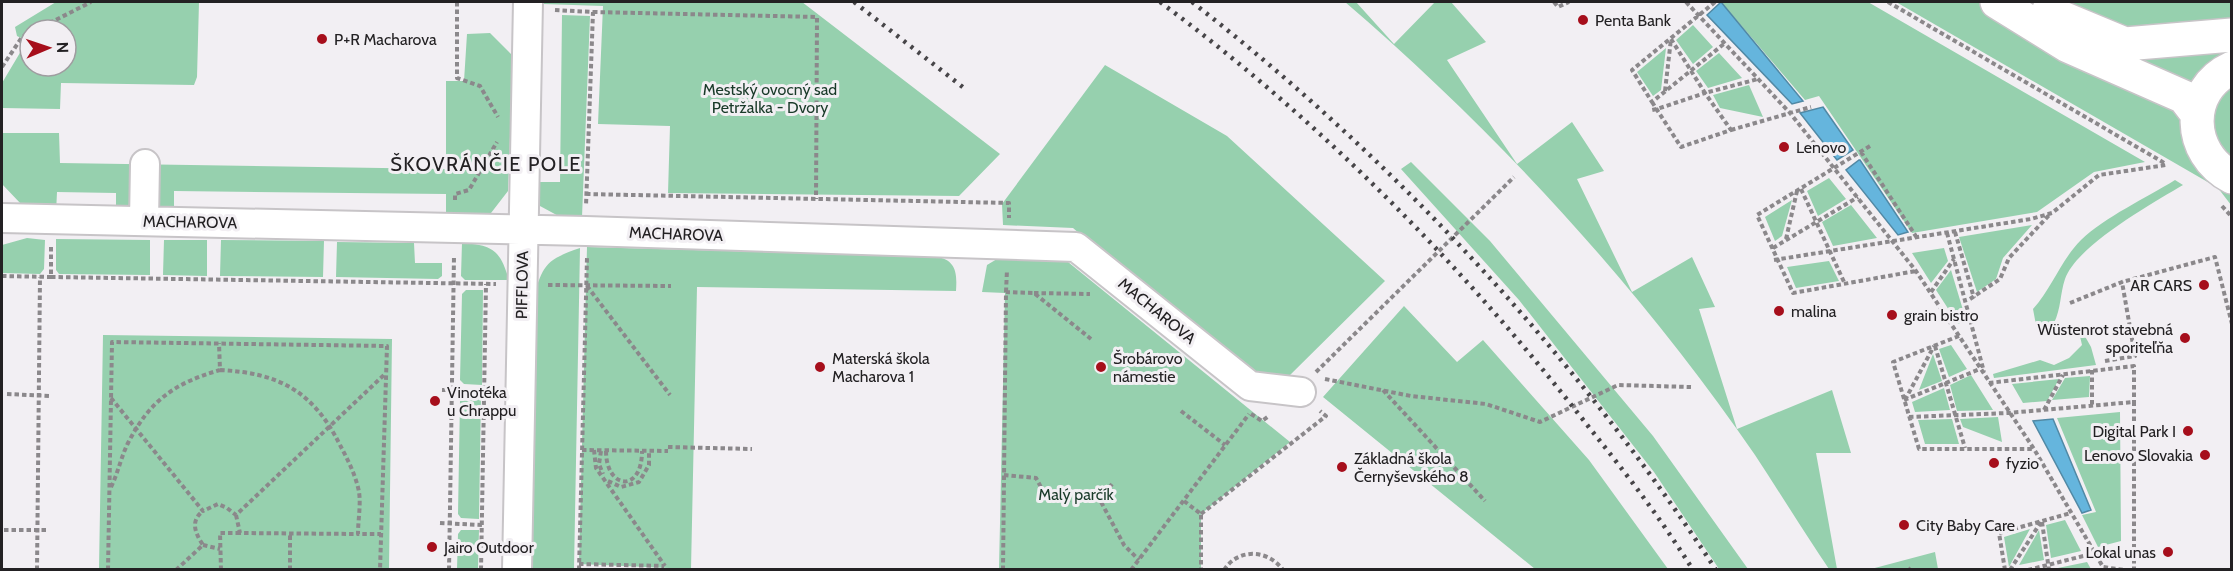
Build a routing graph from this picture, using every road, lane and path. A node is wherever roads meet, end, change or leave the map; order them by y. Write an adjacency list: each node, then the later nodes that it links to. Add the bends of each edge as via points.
1 (91, 2): 13 (path)
2 (457, 2): 31 (path, via 457,78 480,86)
3 (1554, 2): 4 (path, via 1558,7)
4 (1569, 2)
5 (1686, 2): 12 (path)
6 (1715, 2): 12 (path)
7 (1888, 2): 44 (path, via 2166,165 2099,175)
8 (1997, 2): 30 (main road, via 2068,46 2184,96)
9 (2029, 2): 18 (main road)
10 (528, 5): 11 (path); 50 (street, PIFFLOVA)
11 (593, 12): 41 (path); 43 (path, via 817,17)
12 (1699, 16): 15 (path); 17 (path)
13 (60, 18)
14 (2232, 35): 18 (main road)
15 (1671, 39): 22 (path); 24 (path); 26 (path, via 1632,70)
16 (18, 43): 20 (path)
17 (1725, 44): 22 (path); 23 (path)
18 (2125, 44): 19 (main road)
19 (2232, 63)
20 (2, 67)
21 (2232, 68): 30 (main road, via 2204,92)
22 (1691, 70): 24 (path); 25 (path)
23 (1758, 79): 25 (path); 29 (path)
24 (1665, 92): 26 (path)
25 (1705, 93): 28 (path); 32 (path)
26 (1652, 102): 28 (path)
27 (1811, 107): 29 (path)
28 (1655, 110): 32 (path, via 1681,147)
29 (1790, 113): 32 (path); 37 (path)
30 (2197, 114): 39 (main road, via 2197,135 2204,152)
31 (500, 121)
32 (1731, 130)
33 (499, 140): 49 (path, via 470,190 455,194)
34 (1870, 146): 35 (path)
35 (1861, 152): 37 (path); 54 (path)
36 (145, 164): 47 (street)
37 (1835, 169): 40 (path); 42 (path)
38 (1514, 177): 89 (path)
39 (2232, 177)
40 (1799, 190): 48 (path); 55 (path); 58 (path, via 1757,215)
41 (586, 194): 43 (path); 51 (path)
42 (1858, 196): 48 (path); 56 (path)
43 (816, 199): 57 (path, via 1009,203)
44 (2052, 213): 52 (path); 52 (path, via 2009,258 2000,279 1972,299)
45 (2, 218): 46 (street, MACHAROVA)
46 (51, 219): 47 (street, MACHAROVA); 65 (path)
47 (144, 221): 49 (street, MACHAROVA)
48 (1817, 221): 55 (path); 59 (path)
49 (454, 228): 50 (street, MACHAROVA); 67 (path)
50 (523, 230): 51 (street, MACHAROVA); 69 (street, PIFFLOVA)
51 (586, 231): 57 (street, MACHAROVA); 71 (path)
52 (1954, 232): 53 (path)
53 (1947, 233): 54 (path); 60 (path)
54 (1917, 238): 56 (path)
55 (1786, 240): 58 (path)
56 (1894, 242): 59 (path); 62 (path)
57 (1009, 245): 73 (path); 89 (street, MACHAROVA, via 1076,247 1250,386)
58 (1773, 248): 61 (path)
59 (1831, 251): 61 (path); 70 (path)
60 (1954, 259): 74 (path); 87 (path)
61 (1776, 260): 70 (path, via 1793,293)
62 (1917, 271): 70 (path); 74 (path)
63 (2, 276): 64 (path)
64 (40, 277): 65 (path); 96 (path)
65 (51, 277): 67 (path)
66 (2122, 282): 75 (path); 76 (path, via 2215,258); 81 (path, via 2135,356)
67 (453, 284): 68 (path); 92 (path)
68 (486, 284): 69 (path); 94 (path)
69 (522, 284): 71 (path); 156 (street, PIFFLOVA)
70 (1845, 284)
71 (587, 286): 72 (path); 97 (path); 115 (path)
72 (671, 286)
73 (1005, 292): 78 (path, via 1034,293); 120 (path)
74 (1931, 292): 77 (path)
75 (2070, 303)
76 (2232, 324)
77 (1959, 336): 80 (path); 82 (path)
78 (1091, 339)
79 (219, 344): 83 (path); 85 (path, via 387,346); 99 (path, via 112,342)
80 (1935, 345): 88 (path); 100 (path); 100 (path, via 1893,362)
81 (2105, 361)
82 (1980, 369): 87 (path); 88 (path)
83 (220, 370): 109 (path, via 255,372 285,383 316,406); 110 (path, via 171,389 155,403)
84 (2092, 370): 86 (path); 101 (path, via 2134,366); 102 (path)
85 (386, 372): 109 (path); 140 (path)
86 (2063, 375): 87 (path); 103 (path)
87 (1987, 381): 106 (path)
88 (1946, 383): 100 (path); 107 (path)
89 (1304, 387): 93 (path, via 1327,378); 128 (path, via 1326,416)
90 (1691, 387): 93 (path, via 1618,385 1540,422 1486,404)
91 (442, 390): 92 (path)
92 (452, 390): 94 (path); 132 (path)
93 (1383, 390): 125 (path)
94 (484, 391): 133 (path)
95 (7, 394): 96 (path)
96 (39, 395): 98 (path); 135 (path)
97 (670, 395)
98 (51, 396)
99 (111, 398): 110 (path); 122 (path)
100 (1904, 400): 108 (path)
101 (2134, 402): 102 (path); 165 (path)
102 (2092, 405): 103 (path)
103 (2044, 410): 106 (path)
104 (1181, 411): 111 (path)
105 (1249, 413): 111 (path)
106 (2008, 413): 107 (path); 114 (path)
107 (1955, 415): 108 (path); 113 (path)
108 (1909, 417): 113 (path, via 1919,449)
109 (330, 425): 129 (path); 139 (path, via 351,466 359,493)
110 (137, 430): 122 (path); 126 (path)
111 (1226, 445): 124 (path)
112 (752, 449): 119 (path)
113 (1965, 449): 114 (path)
114 (2034, 449): 127 (path)
115 (582, 450): 116 (path); 145 (path)
116 (594, 450): 117 (path); 145 (path, via 596,468 665,566)
117 (603, 451): 118 (path); 118 (path, via 606,467 615,478 627,481 642,468); 119 (path, via 599,464 608,481 630,487 645,475)
118 (642, 451): 119 (path)
119 (650, 451)
120 (1004, 476): 123 (path, via 1036,478 1048,500); 157 (path)
121 (1112, 484): 123 (path)
122 (110, 490): 149 (path)
123 (1100, 500): 144 (path, via 1124,545)
124 (1184, 501): 128 (path); 144 (path)
125 (1485, 501)
126 (203, 511): 129 (path, via 218,504); 141 (path, via 194,525)
127 (2071, 513): 130 (path); 143 (path)
128 (1201, 514): 159 (path)
129 (236, 515): 137 (path)
130 (2042, 521): 146 (path); 162 (path); 162 (path, via 1999,534)
131 (440, 523): 132 (path)
132 (450, 523): 133 (path); 154 (path)
133 (482, 525): 155 (path)
134 (4, 530): 135 (path)
135 (38, 530): 136 (path); 148 (path)
136 (49, 530)
137 (240, 533): 138 (path); 142 (path, via 220,533)
138 (290, 533): 139 (path); 152 (path)
139 (358, 534): 140 (path)
140 (381, 534): 153 (path)
141 (204, 545): 142 (path); 150 (path)
142 (220, 549): 151 (path)
143 (2095, 553): 146 (path); 147 (path)
144 (1139, 560): 158 (path)
145 (579, 567)
146 (2049, 567): 163 (path)
147 (2104, 568): 164 (path)
148 (37, 570)
149 (108, 570)
150 (176, 570)
151 (220, 570)
152 (290, 570)
153 (380, 570)
154 (449, 570)
155 (481, 570)
156 (518, 570)
157 (1003, 570)
158 (1131, 570)
159 (1201, 570)
160 (1224, 570): 161 (path, via 1247,554 1269,557)
161 (1282, 570)
162 (2007, 570)
163 (2028, 570)
164 (2124, 570)
165 (2134, 570)

